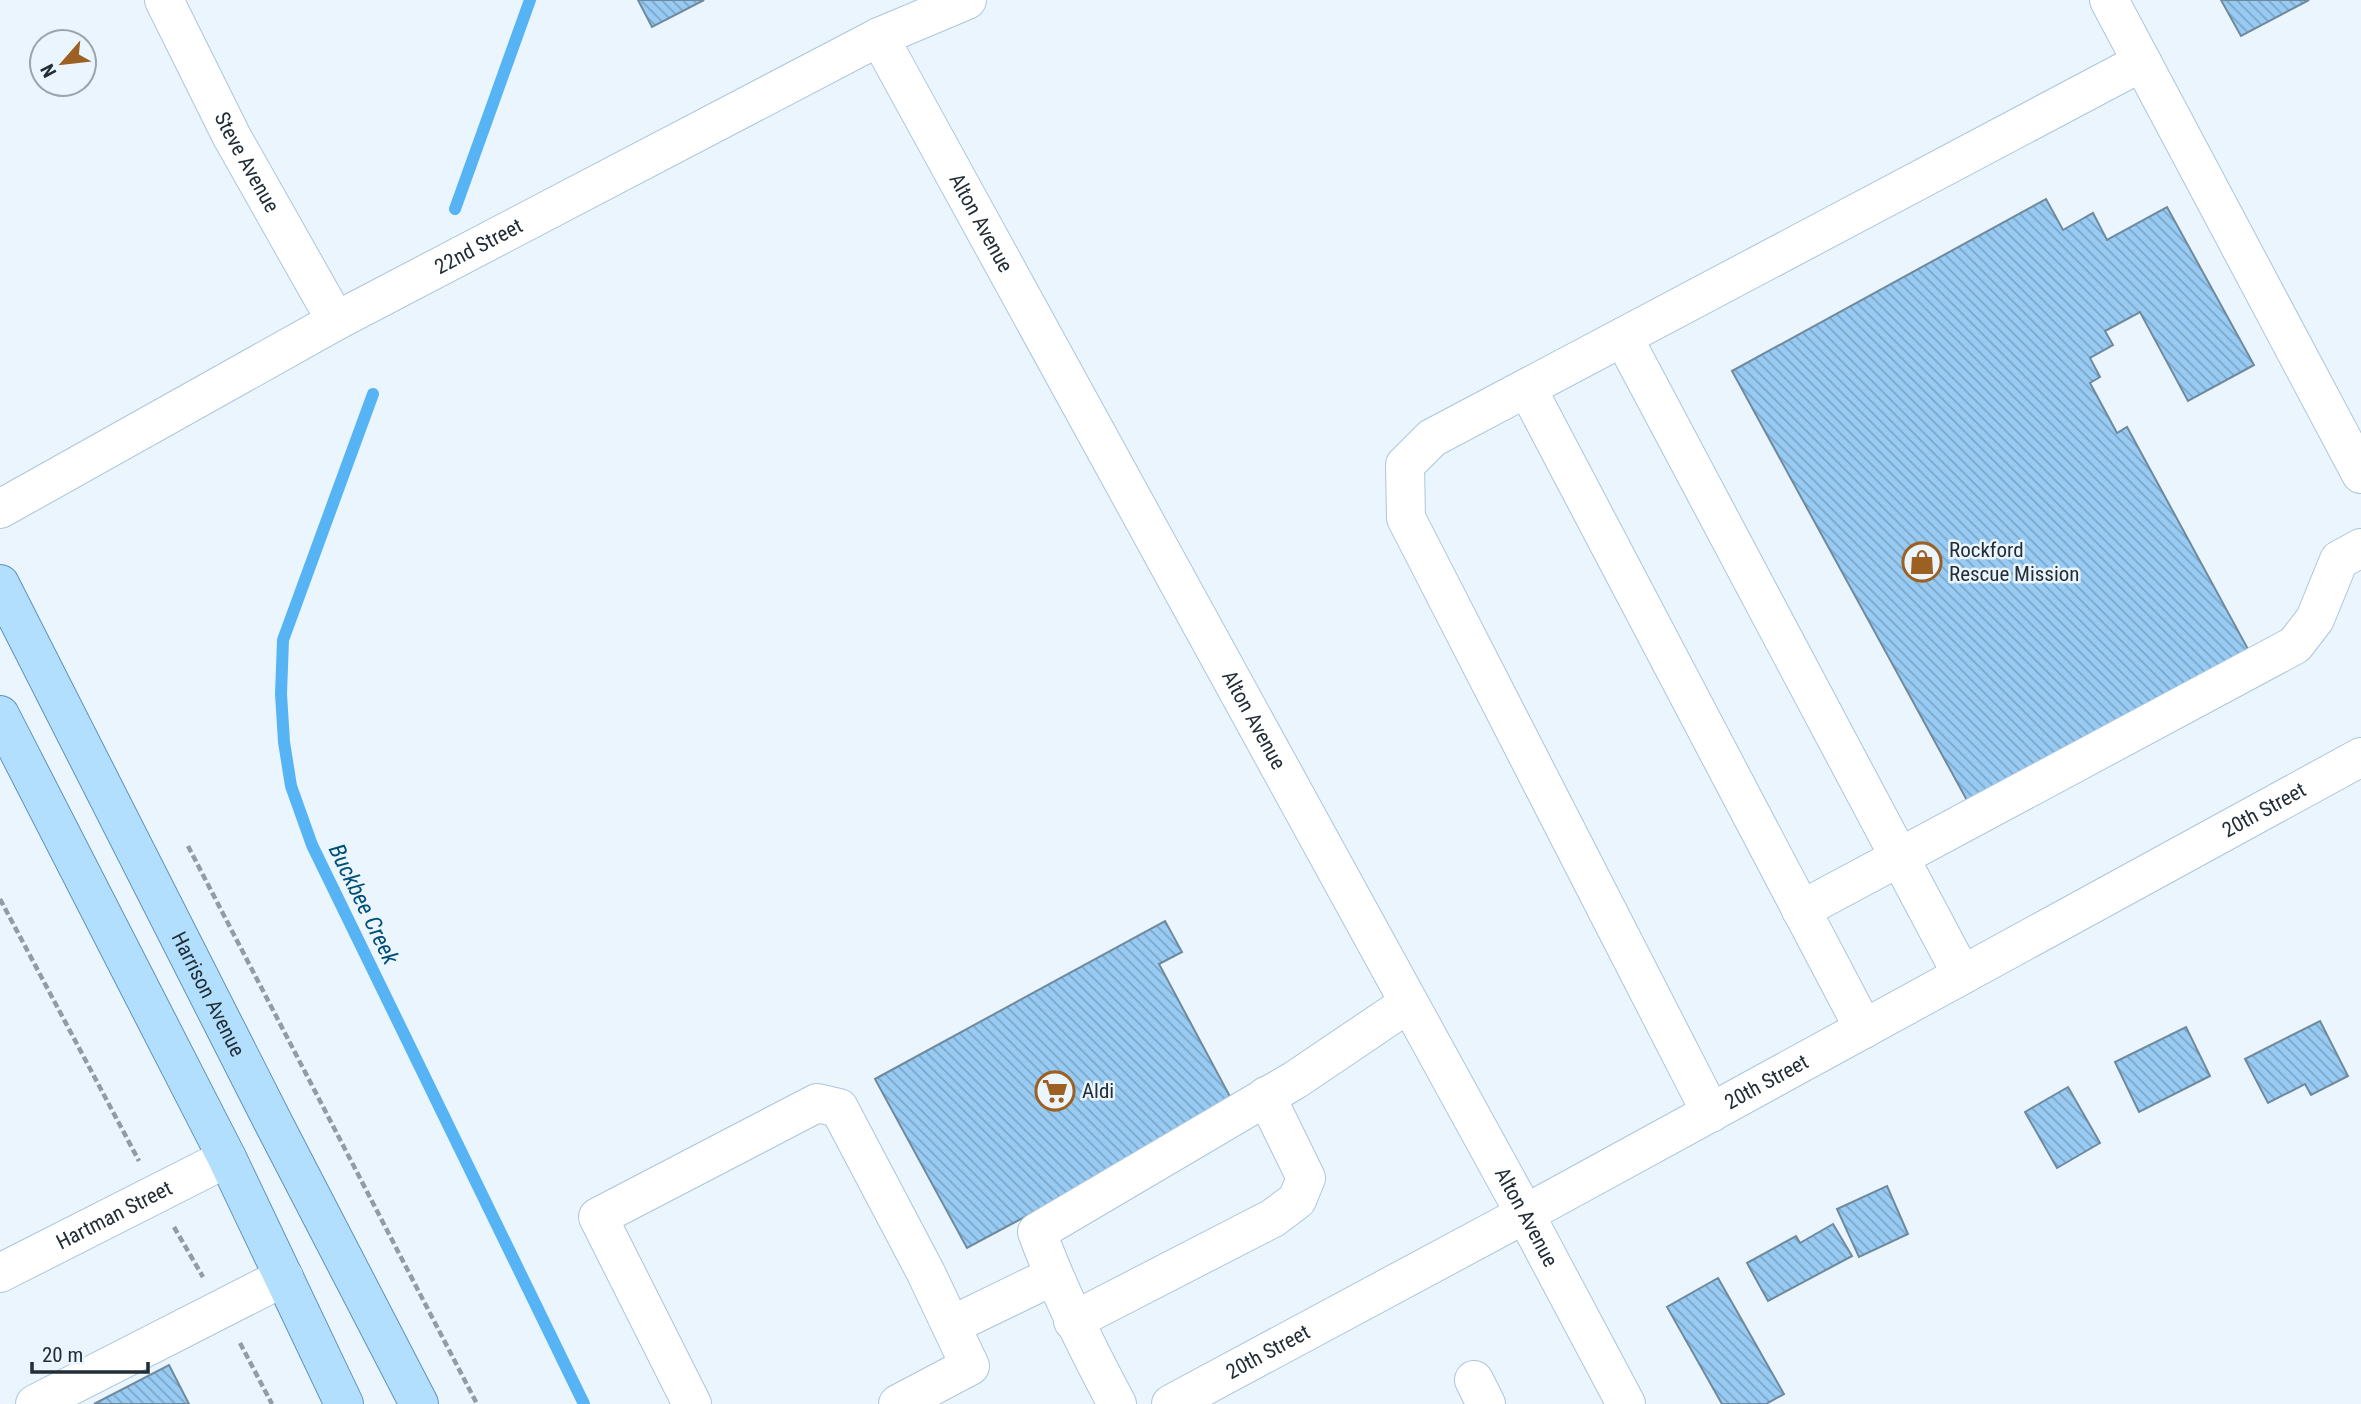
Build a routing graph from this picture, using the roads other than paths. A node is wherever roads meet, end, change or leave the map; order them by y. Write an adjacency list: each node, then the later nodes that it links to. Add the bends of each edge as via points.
1 (164, 0): 6 (street, Steve Avenue, via 232,137)
2 (2109, 0): 5 (street)
3 (949, 4): 4 (street, 22nd Street)
4 (879, 37): 6 (street, 22nd Street); 18 (street, Alton Avenue)
5 (2142, 62): 7 (street); 9 (street)
6 (336, 321): 10 (street, 22nd Street)
7 (1623, 337): 8 (street); 15 (street)
8 (1527, 388): 16 (street); 21 (street, via 1432,438 1405,465 1406,518)
9 (2361, 474)
10 (0, 509)
11 (2361, 548): 15 (street, via 2339,560 2315,619 2295,645)
12 (0, 584): 31 (main road, Harrison Avenue)
13 (0, 715): 22 (main road)
14 (2361, 757): 17 (street, 20th Street)
15 (1900, 857): 16 (street); 17 (street)
16 (1801, 910): 19 (street)
17 (1962, 975): 19 (street, 20th Street)
18 (1409, 1003): 20 (street); 23 (street, Alton Avenue)
19 (1864, 1029): 21 (street, 20th Street)
20 (1266, 1096): 25 (street, via 1037,1233); 27 (street, via 1306,1178 1297,1200 1273,1218)
21 (1711, 1112): 23 (street, 20th Street)
22 (228, 1158): 24 (street, Hartman Street); 26 (main road)
23 (1525, 1214): 35 (street, 20th Street); 36 (street, Alton Avenue)
24 (0, 1273)
25 (1053, 1276): 27 (street); 28 (street)
26 (284, 1277): 29 (street); 30 (main road)
27 (1073, 1321): 34 (street)
28 (952, 1325): 32 (street, via 839,1108 817,1103 598,1217); 33 (street, via 970,1366)
29 (35, 1404)
30 (344, 1404)
31 (419, 1404)
32 (692, 1404)
33 (898, 1404)
34 (1117, 1404)
35 (1171, 1404)
36 (1626, 1404)

